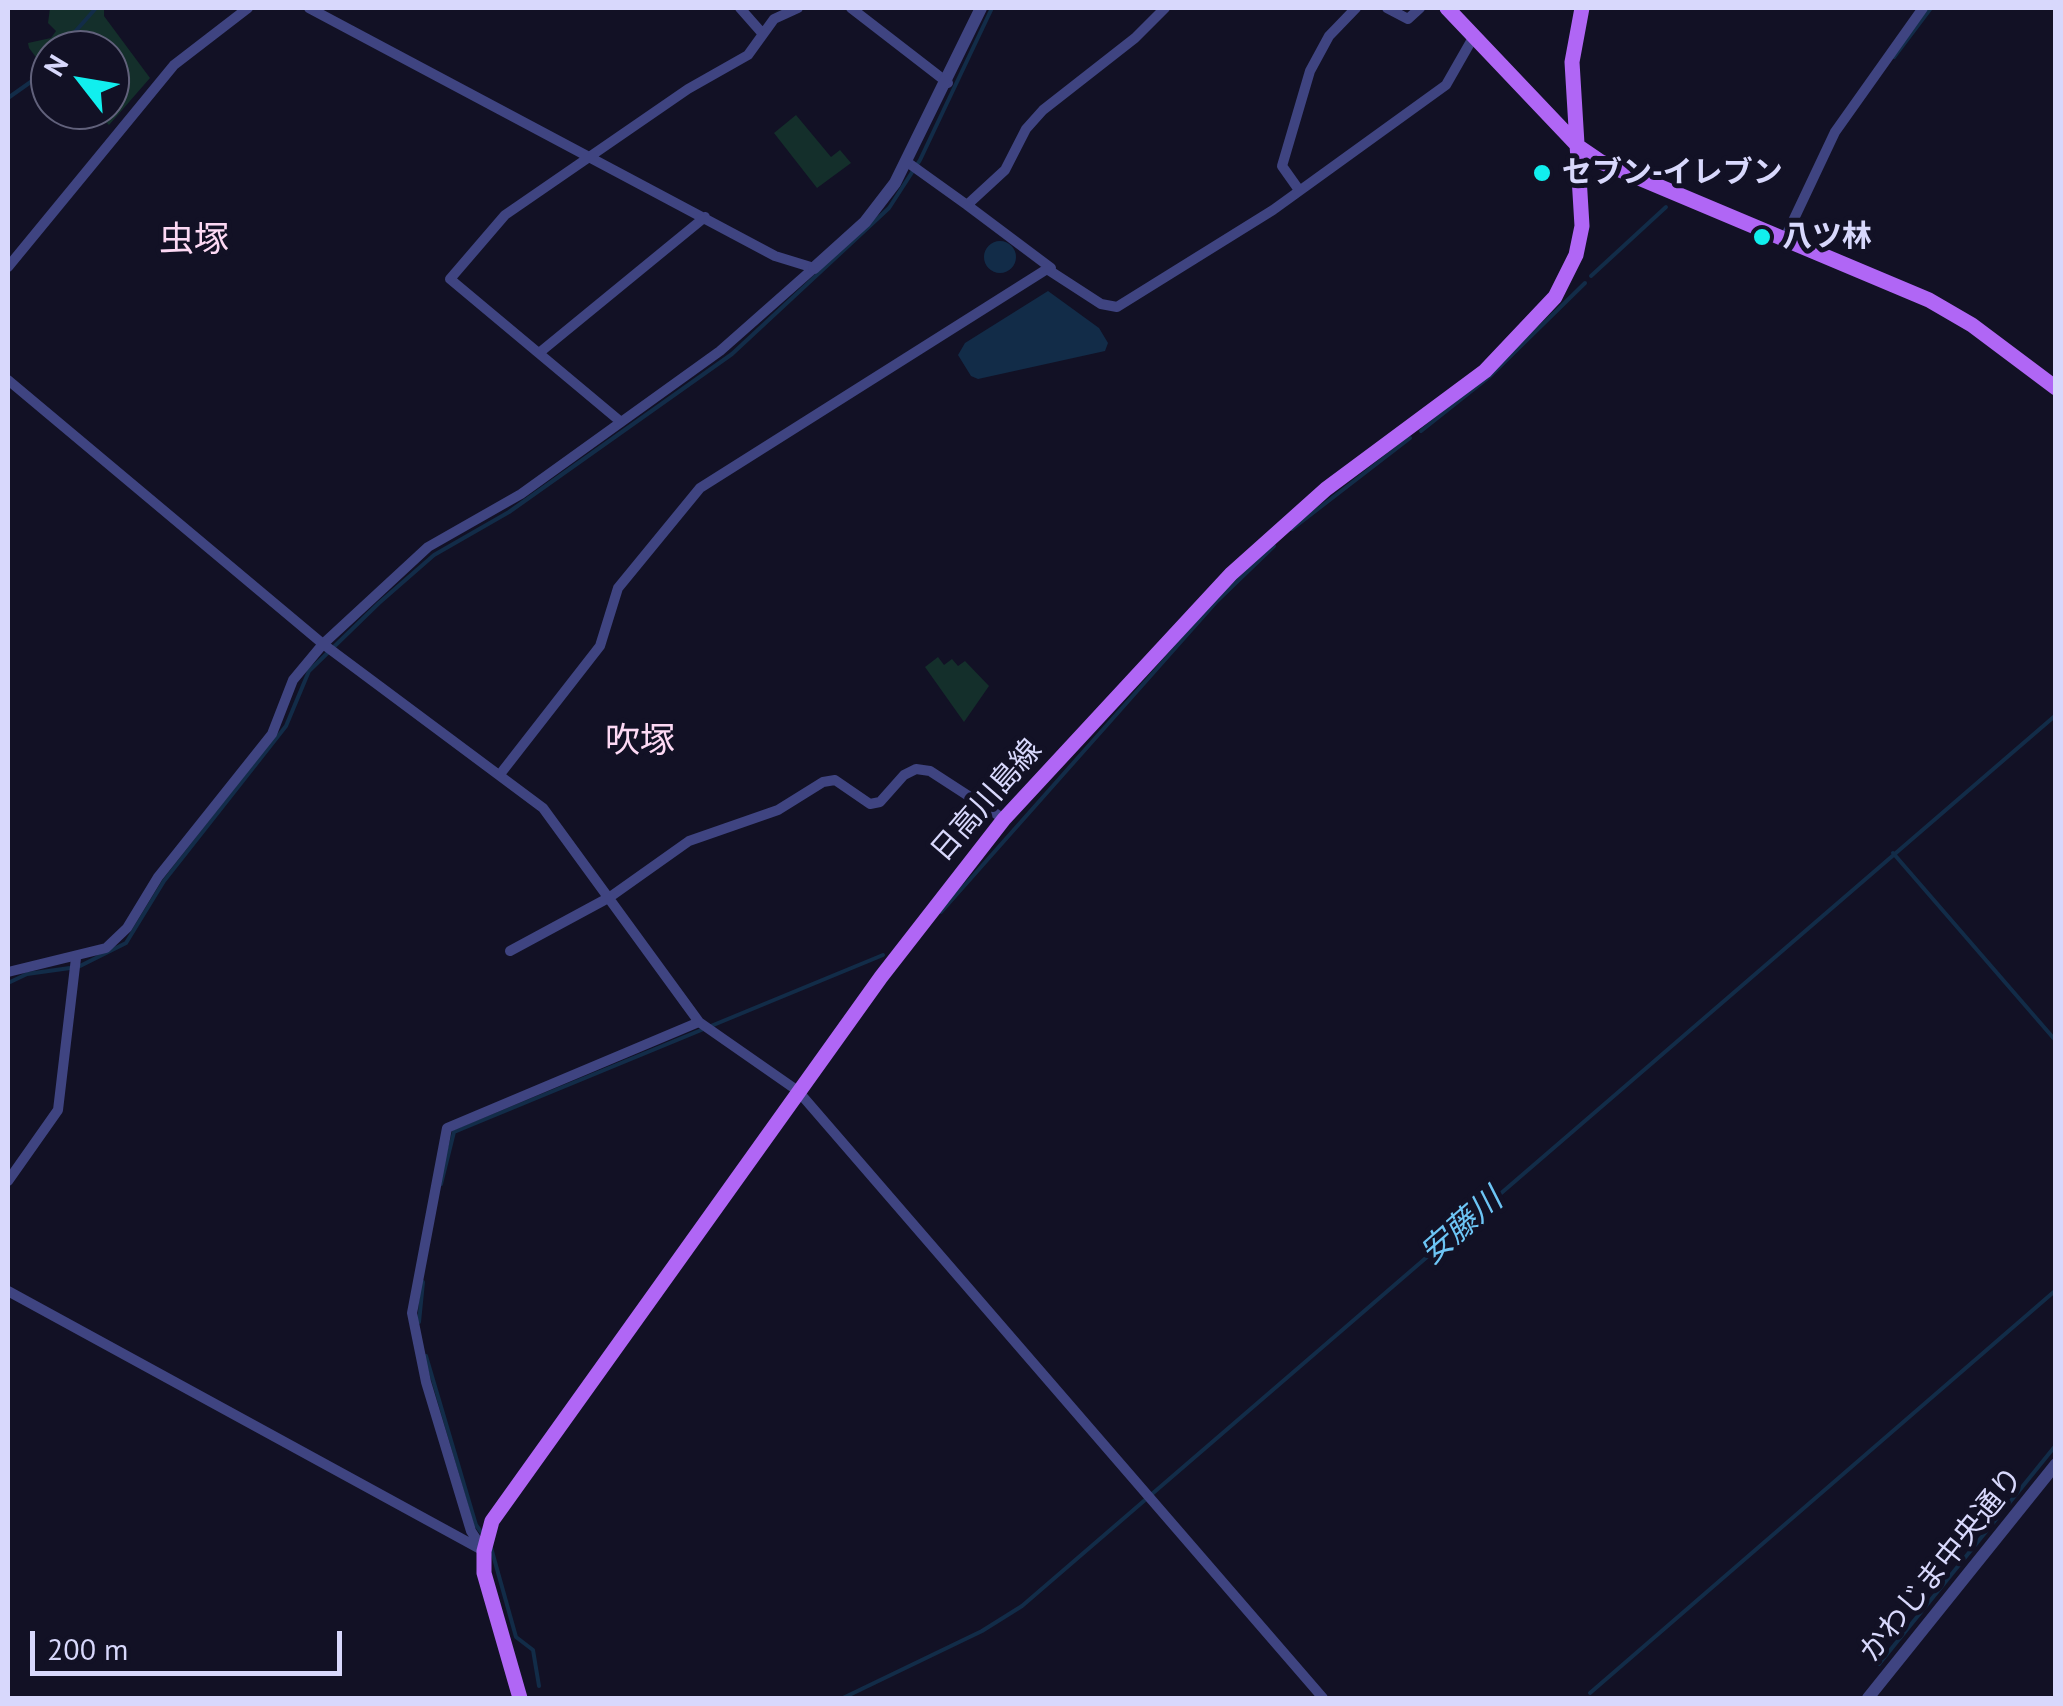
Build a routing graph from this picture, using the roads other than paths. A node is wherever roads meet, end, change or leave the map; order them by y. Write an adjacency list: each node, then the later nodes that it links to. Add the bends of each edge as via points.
1 (248, 8): 24 (street, via 174,65)
2 (308, 8): 18 (street)
3 (740, 8): 14 (street)
4 (798, 8): 14 (street)
5 (851, 8): 16 (street)
6 (981, 8): 16 (street)
7 (1166, 8): 21 (street, via 1042,110 1005,170)
8 (1356, 8): 20 (street, via 1323,45 1305,88 1282,166)
9 (1387, 8): 10 (street, via 1408,19)
10 (1420, 8)
11 (1447, 8): 15 (main road)
12 (1582, 8): 17 (main road, 日高川島線, via 1572,62)
13 (1922, 8): 23 (street, via 1835,132)
14 (762, 33): 18 (street, via 748,55)
15 (1474, 36): 17 (main road); 20 (street, via 1446,85)
16 (948, 83): 19 (street)
17 (1579, 146): 23 (main road, via 1633,178); 33 (main road, 日高川島線, via 1582,226 1576,255 1543,313 1485,372 1326,489 1231,574)
18 (590, 154): 22 (street); 27 (street, via 505,215 450,279)
19 (907, 162): 21 (street); 25 (street, via 865,222)
20 (1300, 190): 26 (street, via 1117,307 1101,304)
21 (967, 204): 26 (street)
22 (705, 217): 25 (street, via 793,264); 27 (street)
23 (1784, 240): 29 (main road, via 1940,306)
24 (8, 267)
25 (814, 268): 30 (street, via 720,351)
26 (1052, 268): 32 (street, via 700,488 618,588 600,646)
27 (539, 353): 30 (street)
28 (8, 380): 31 (street)
29 (2056, 388)
30 (621, 422): 31 (street, via 521,494 428,548)
31 (323, 644): 32 (street); 36 (street, via 294,680 272,734 158,877 127,928 106,948)
32 (500, 773): 34 (street, via 543,808)
33 (1004, 820): 34 (street, via 930,772 916,769 870,804 834,780 778,810 689,841); 39 (main road, 日高川島線)
34 (610, 897): 35 (street); 38 (street)
35 (510, 951)
36 (76, 958): 37 (street); 40 (street, via 58,1110)
37 (8, 972)
38 (699, 1022): 39 (street); 43 (street, via 447,1128 412,1313 435,1412 471,1531)
39 (798, 1091): 43 (main road, 日高川島線, via 492,1521); 45 (street)
40 (8, 1181)
41 (8, 1291): 43 (street)
42 (2056, 1464): 46 (street, かわじま中央通り)
43 (484, 1552): 44 (main road)
44 (520, 1698)
45 (1323, 1698)
46 (1868, 1698)

